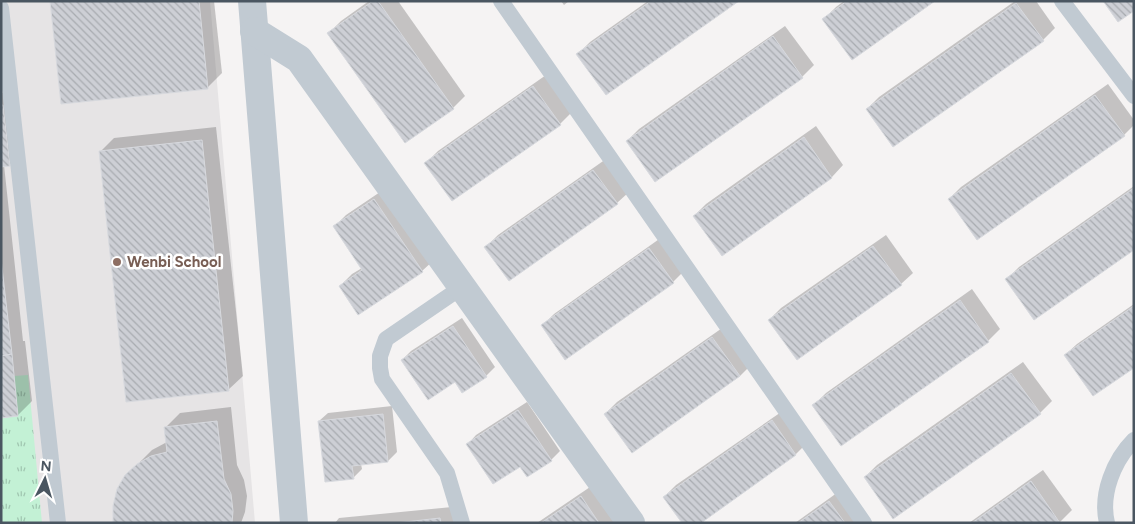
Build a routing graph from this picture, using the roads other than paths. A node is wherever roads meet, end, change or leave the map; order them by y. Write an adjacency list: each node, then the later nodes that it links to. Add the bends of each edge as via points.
1 (252, 1): 5 (street)
2 (501, 1): 13 (lane)
3 (1062, 1): 6 (lane)
4 (1, 8): 9 (lane)
5 (254, 31): 7 (street, via 299,60); 10 (street)
6 (1134, 96)
7 (462, 287): 11 (lane, via 386,339 380,356 382,379 447,474); 12 (street)
8 (1134, 440): 14 (lane, via 1112,472 1105,500)
9 (58, 523)
10 (294, 523)
11 (462, 523)
12 (631, 523)
13 (864, 523)
14 (1107, 523)

